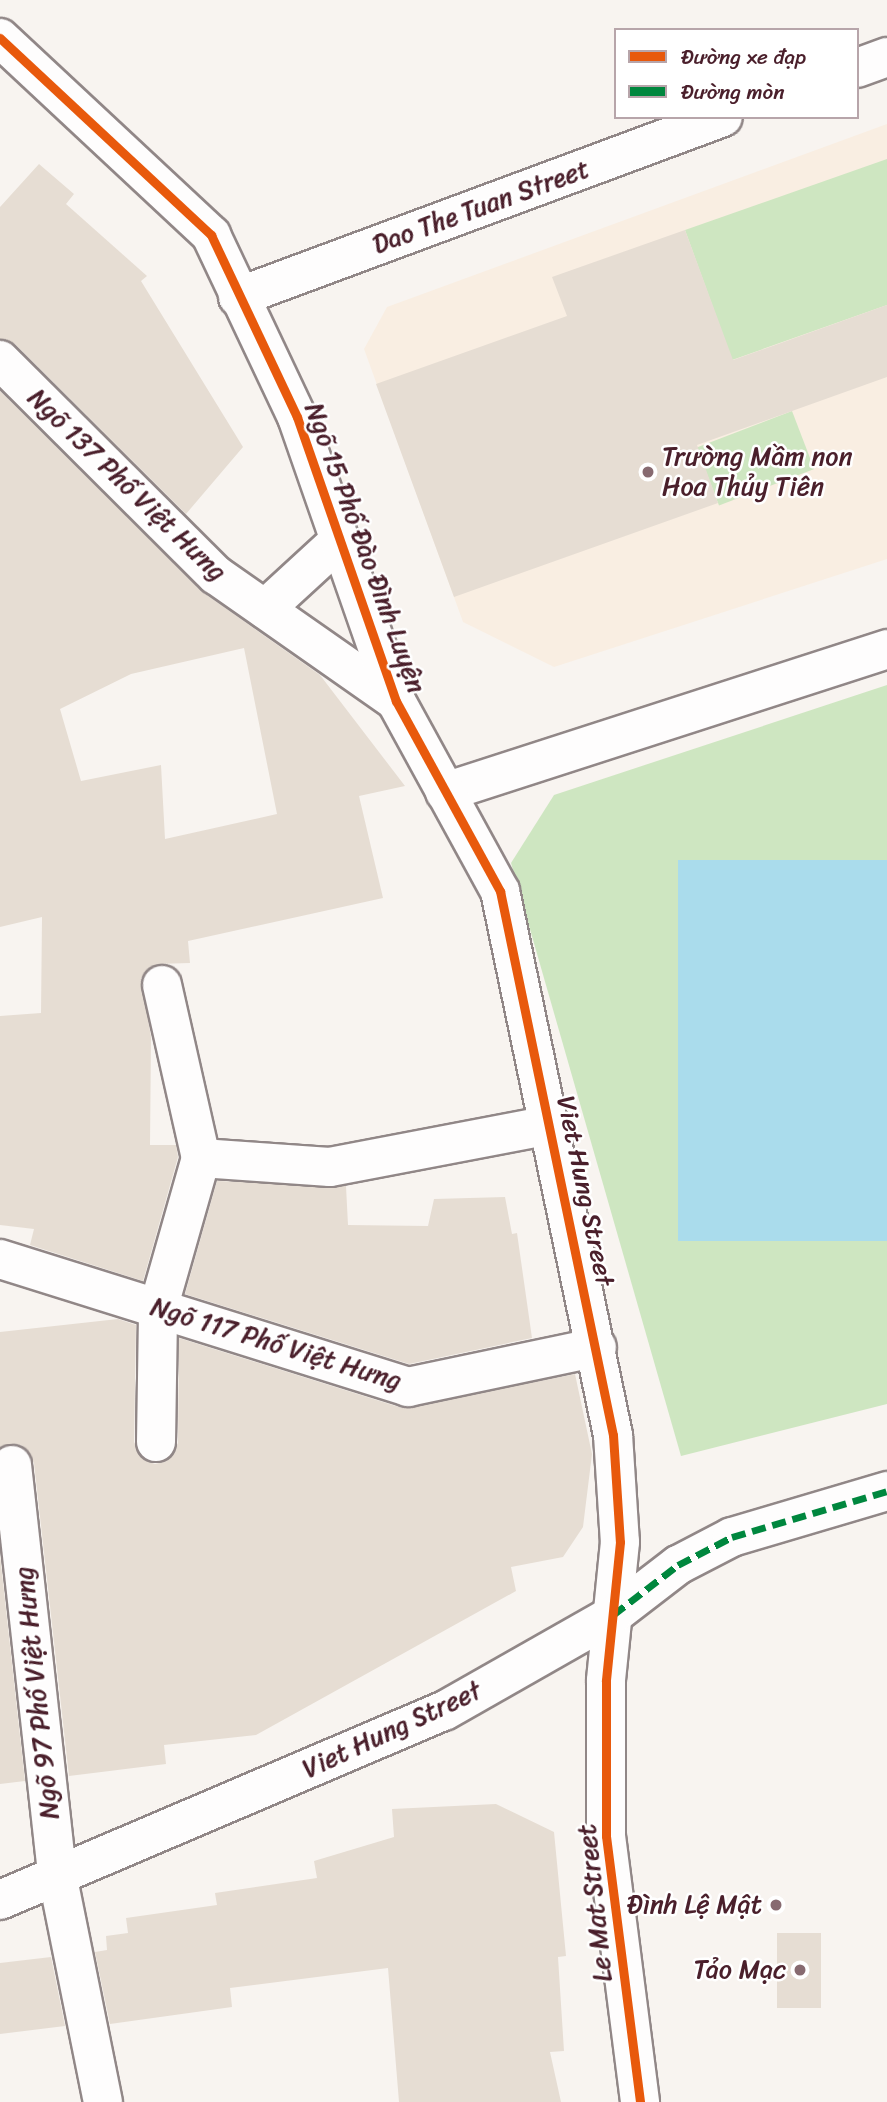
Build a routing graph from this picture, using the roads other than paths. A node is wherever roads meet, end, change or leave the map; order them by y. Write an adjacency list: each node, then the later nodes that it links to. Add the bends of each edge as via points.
1 (0, 38): 5 (street, Ngõ 15 Phố Đào Đình Luyện, via 211,235)
2 (887, 57): 3 (street)
3 (859, 67)
4 (718, 119): 5 (street, Dao The Tuan Street)
5 (238, 297): 7 (street, Ngõ 15 Phố Đào Đình Luyện, via 297,417)
6 (0, 360): 8 (street, Ngõ 137 Phố Việt Hưng, via 216,575)
7 (340, 540): 8 (street); 10 (street, Ngõ 15 Phố Đào Đình Luyện)
8 (265, 609): 10 (street, Ngõ 137 Phố Việt Hưng)
9 (887, 649): 11 (street)
10 (396, 701): 11 (street, Ngõ 15 Phố Đào Đình Luyện)
11 (445, 792): 13 (street, Viet Hung Street, via 500,891)
12 (162, 985): 14 (street)
13 (550, 1125): 14 (street, via 330,1167); 17 (street, Viet Hung Street)
14 (201, 1158): 16 (street)
15 (0, 1259): 16 (street, Ngõ 117 Phố Việt Hưng)
16 (158, 1309): 17 (street, Ngõ 117 Phố Việt Hưng, via 408,1387); 18 (street)
17 (597, 1347): 21 (street, Viet Hung Street, via 620,1492)
18 (156, 1442)
19 (12, 1465): 22 (street, Ngõ 97 Phố Việt Hưng)
20 (887, 1492): 21 (street, via 732,1537 678,1564)
21 (613, 1615): 22 (street, Viet Hung Street, via 444,1711); 25 (street, Le Mat Street, via 604,1741 606,1836)
22 (58, 1879): 23 (street, Viet Hung Street); 24 (street, Ngõ 97 Phố Việt Hưng)
23 (0, 1900)
24 (103, 2102)
25 (640, 2102)

